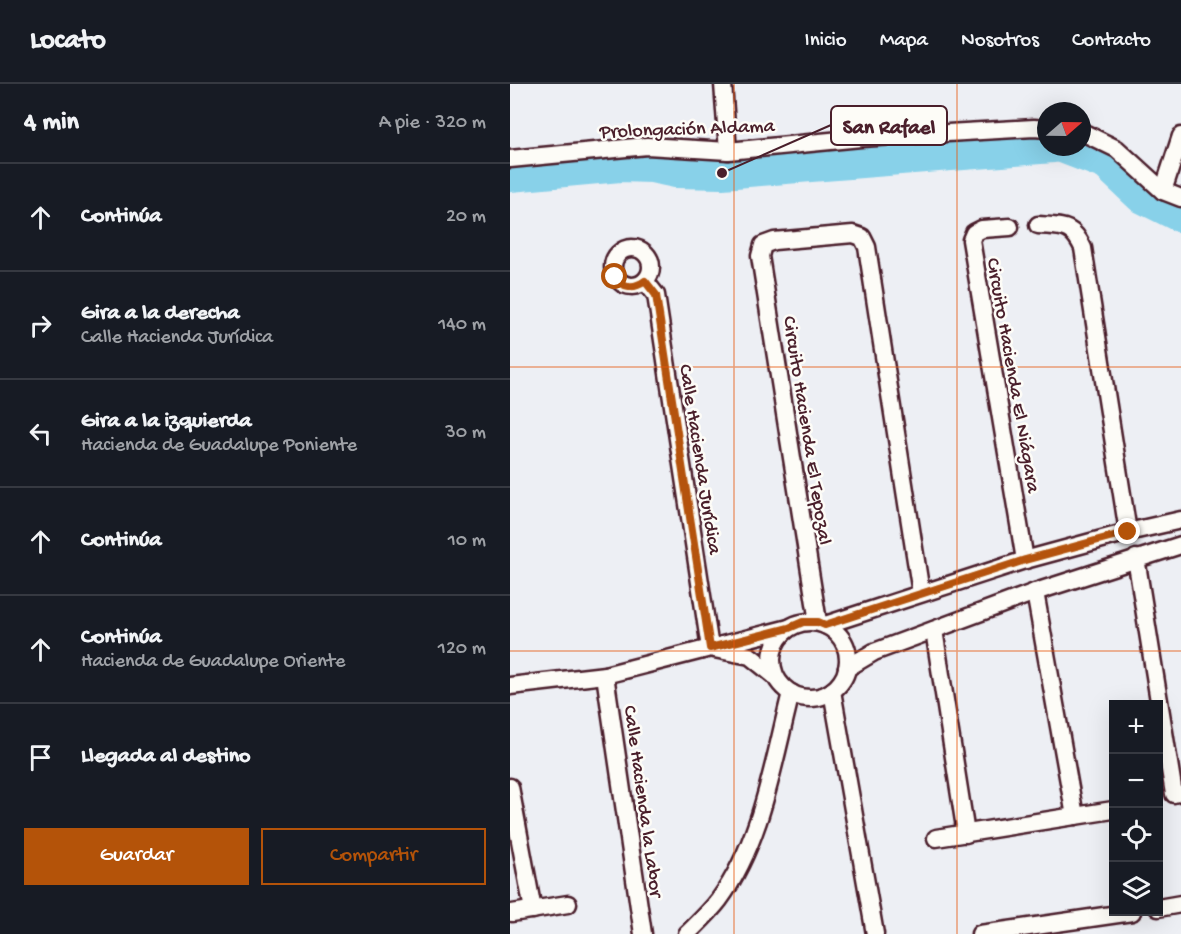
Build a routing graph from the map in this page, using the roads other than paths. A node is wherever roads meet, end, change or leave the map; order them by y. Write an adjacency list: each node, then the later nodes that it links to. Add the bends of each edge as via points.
1 (723, 84): 5 (street)
2 (1037, 128): 5 (street, Prolongación Aldama, via 861,138)
3 (1091, 136): 7 (street, via 1117,148)
4 (1181, 136): 7 (street)
5 (728, 151): 6 (street, Prolongación Aldama, via 647,146)
6 (510, 159)
7 (1163, 191): 8 (street)
8 (1181, 198)
9 (1038, 225): 13 (street, via 1067,228 1083,248)
10 (1010, 227): 16 (street, Circuito Hacienda El Niágara, via 982,229 971,240)
11 (645, 281): 22 (street, Calle Hacienda Jurídica, via 656,295)
12 (1181, 520): 13 (street)
13 (1128, 532): 16 (street)
14 (1181, 545): 15 (street)
15 (1136, 558): 18 (street); 30 (street)
16 (1025, 560): 17 (street)
17 (921, 592): 19 (street); 19 (street, Circuito Hacienda El Tepozal, via 867,247 862,237 853,234 774,241 763,245 760,256)
18 (1035, 592): 21 (street); 32 (street)
19 (821, 624): 20 (street, via 803,622); 23 (street, via 832,628 842,639 848,653)
20 (789, 628): 22 (street); 25 (street, via 773,649)
21 (934, 630): 23 (street, via 874,652); 33 (street)
22 (710, 648): 24 (street); 25 (street, via 750,656)
23 (848, 668): 27 (street)
24 (605, 675): 26 (street); 41 (street, Calle Hacienda la Labor)
25 (775, 676): 28 (street)
26 (510, 686)
27 (832, 692): 28 (street, via 812,699); 43 (street)
28 (791, 693): 42 (street, via 756,829 742,862 718,901)
29 (510, 787): 38 (street)
30 (1171, 795)
31 (1109, 811): 32 (street)
32 (1075, 816): 33 (street)
33 (966, 834): 34 (street)
34 (936, 838)
35 (568, 904): 38 (street)
36 (1181, 904): 37 (street)
37 (1163, 907)
38 (533, 910): 39 (street)
39 (512, 913)
40 (1109, 915): 44 (street)
41 (643, 934)
42 (687, 934)
43 (875, 934)
44 (980, 934)

